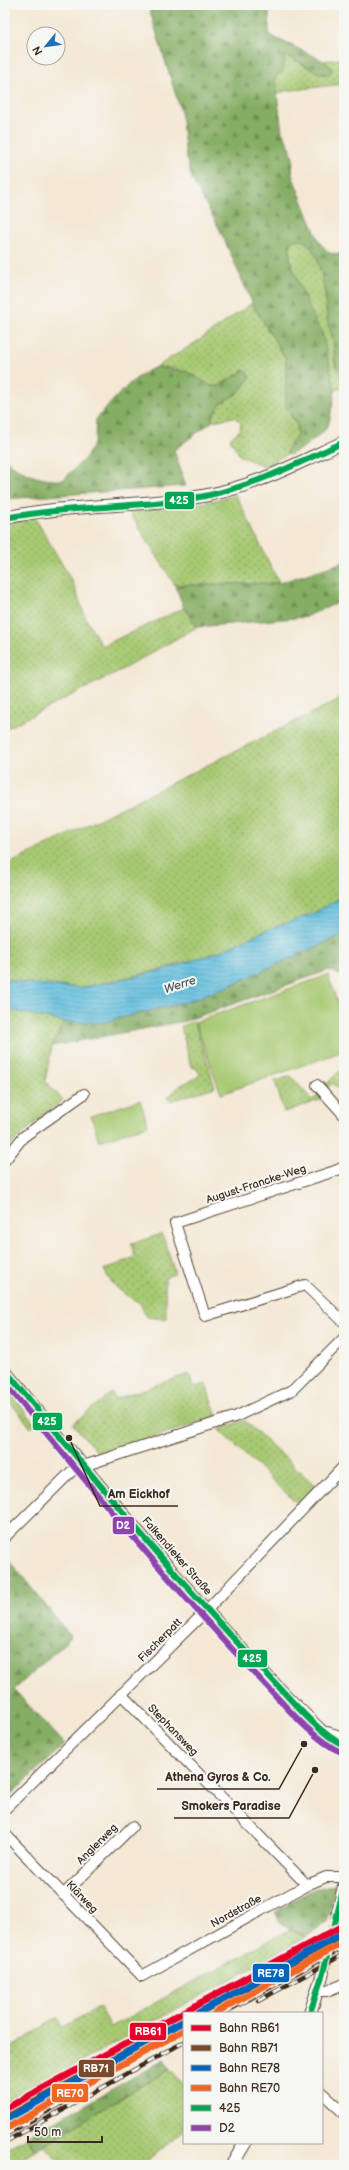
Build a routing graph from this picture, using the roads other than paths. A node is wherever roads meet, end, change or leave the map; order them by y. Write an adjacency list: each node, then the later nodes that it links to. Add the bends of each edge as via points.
1 (344, 442): 2 (main road, via 265,479 224,492 184,499 50,511)
2 (5, 518)
3 (317, 1085): 5 (street)
4 (84, 1094): 6 (street, via 23,1137)
5 (344, 1115)
6 (5, 1160)
7 (344, 1167): 8 (street, August-Francke-Weg, via 175,1223 205,1316 305,1285)
8 (344, 1322)
9 (344, 1338): 11 (street, via 292,1390 237,1416)
10 (5, 1370): 11 (street, Falkendieker Straße)
11 (84, 1466): 13 (street, via 74,1469); 14 (street, Falkendieker Straße)
12 (344, 1466): 14 (street, Fischerpatt)
13 (5, 1537)
14 (207, 1609): 15 (street, Fischerpatt); 16 (street, Falkendieker Straße)
15 (121, 1694): 19 (street, Fischerpatt); 23 (street, Stephansweg)
16 (324, 1732): 17 (street); 18 (street, Falkendieker Straße)
17 (344, 1737)
18 (344, 1746)
19 (5, 1809)
20 (132, 1827): 25 (street, Anglerweg)
21 (5, 1834): 25 (street, Klärweg)
22 (344, 1877): 23 (street, Nordstraße, via 326,1877)
23 (307, 1886): 28 (street, Nordstraße)
24 (344, 1886): 26 (main road)
25 (63, 1895): 28 (street, Klärweg)
26 (338, 1912)
27 (323, 1973): 30 (main road)
28 (142, 1976)
29 (344, 1984): 30 (street, via 327,1991)
30 (317, 1991): 31 (main road)
31 (310, 2012)
32 (323, 2094): 33 (street)
33 (344, 2113)
34 (244, 2144): 35 (main road)
35 (232, 2165)

